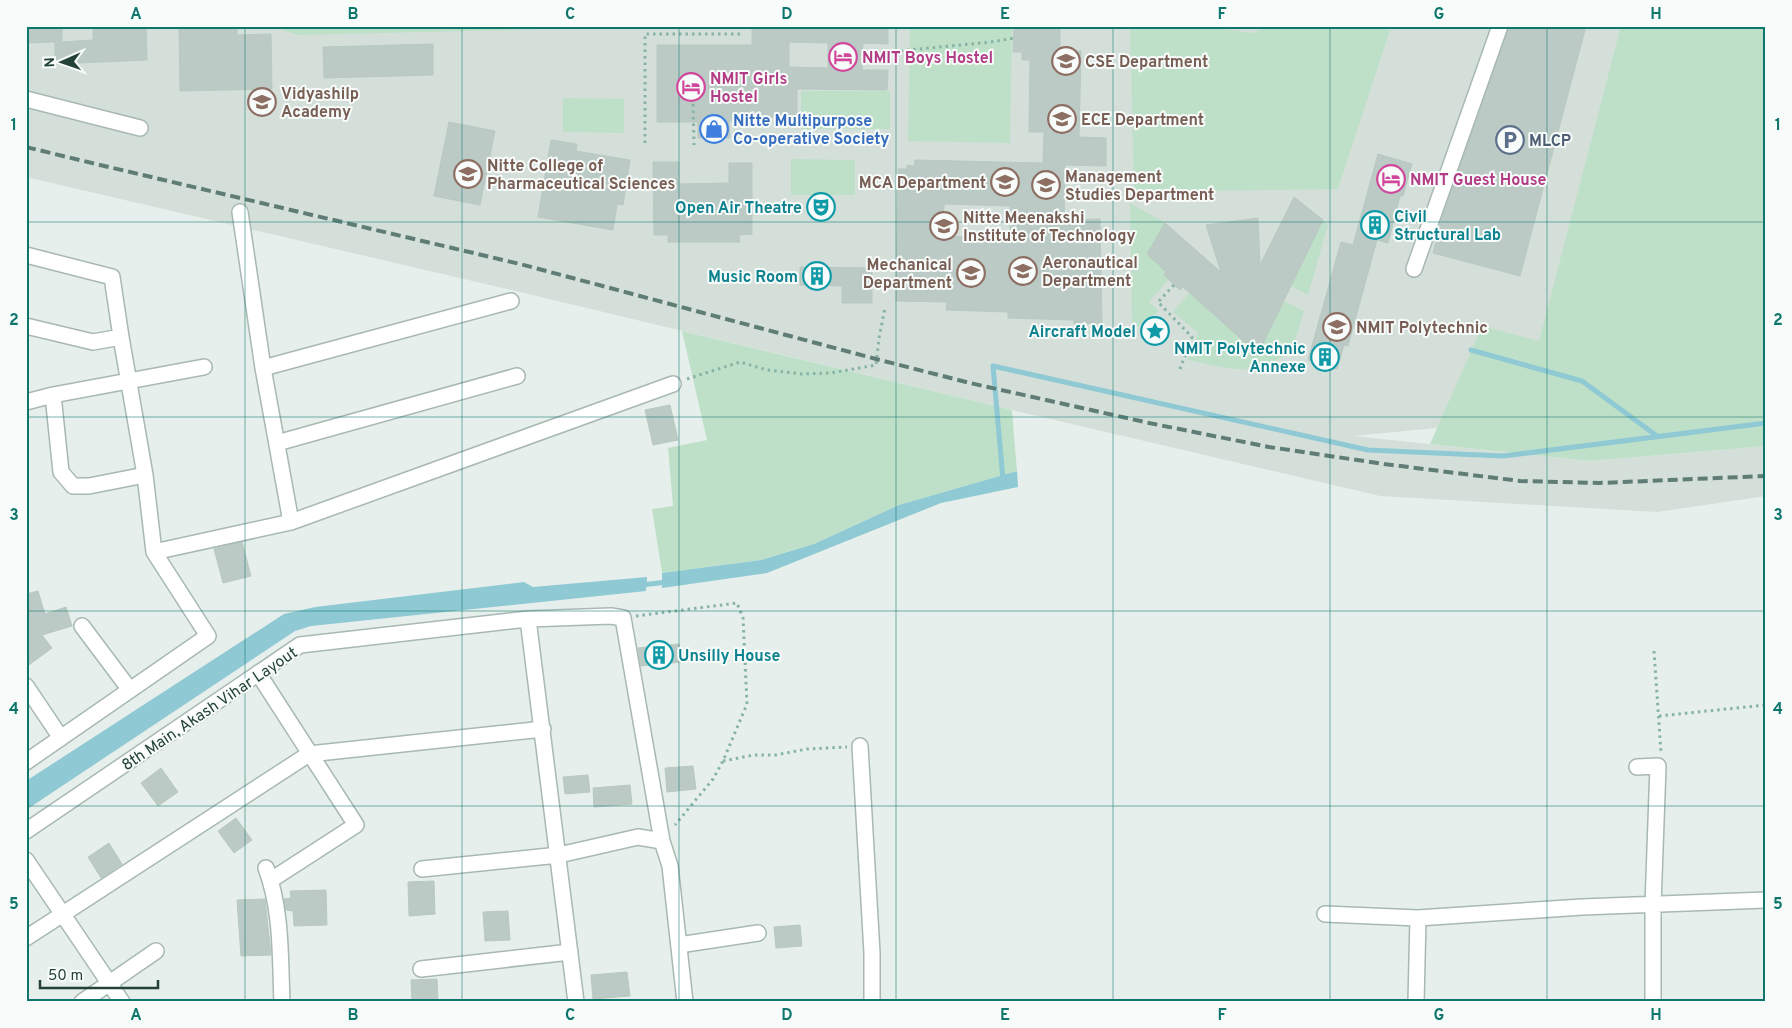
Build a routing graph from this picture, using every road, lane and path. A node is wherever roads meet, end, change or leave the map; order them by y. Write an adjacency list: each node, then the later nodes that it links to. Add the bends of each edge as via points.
1 (1246, 26): 2 (path)
2 (1254, 26)
3 (1500, 26): 14 (street)
4 (743, 34): 10 (path, via 645,34)
5 (1014, 38): 6 (path)
6 (868, 54)
7 (26, 99): 9 (street)
8 (694, 104): 11 (path)
9 (140, 128)
10 (645, 143)
11 (694, 145)
12 (240, 212): 21 (street)
13 (26, 255): 19 (street, via 112,277)
14 (1414, 269)
15 (1174, 284): 22 (path, via 1158,302 1192,337)
16 (511, 301): 21 (street)
17 (885, 308): 25 (path, via 876,365 831,373 802,374 767,370 740,362)
18 (26, 326): 19 (street, via 93,342)
19 (121, 337): 24 (street)
20 (204, 367): 24 (street)
21 (263, 368): 28 (street)
22 (1180, 368)
23 (517, 376): 28 (street)
24 (128, 382): 26 (street); 29 (street)
25 (673, 384): 30 (street)
26 (53, 395): 27 (street); 29 (street, via 61,472 72,486 89,486)
27 (26, 402)
28 (277, 443): 30 (street)
29 (145, 475): 31 (street)
30 (291, 522): 31 (street)
31 (154, 552): 38 (street, via 208,636)
32 (623, 618): 33 (street, 8th Main, Akash Vihar Layout); 45 (path, via 737,603 743,618 747,704); 50 (street)
33 (528, 619): 36 (street, 8th Main, Akash Vihar Layout, via 300,645); 41 (street)
34 (82, 626): 38 (street)
35 (1654, 651): 40 (path)
36 (258, 673): 44 (street); 49 (street, 8th Main, Akash Vihar Layout)
37 (26, 686): 42 (street)
38 (130, 690): 42 (street)
39 (1766, 705): 40 (path)
40 (1658, 716): 48 (path, via 1661,758)
41 (543, 729): 44 (street); 51 (street)
42 (61, 738): 46 (street)
43 (860, 746): 45 (path, via 807,749); 71 (street)
44 (309, 754): 56 (street); 68 (street, via 356,825 268,874 278,919)
45 (723, 761): 50 (path, via 713,779)
46 (26, 762)
47 (1637, 766): 48 (street)
48 (1658, 766): 55 (street)
49 (26, 831)
50 (662, 841): 51 (street, via 638,837); 61 (street, via 670,866)
51 (559, 855): 53 (street); 63 (street)
52 (26, 860): 56 (street)
53 (422, 869)
54 (1766, 900): 55 (street)
55 (1653, 905): 58 (street); 73 (street)
56 (62, 914): 60 (street); 65 (street)
57 (1325, 914): 58 (street)
58 (1418, 918): 72 (street)
59 (758, 933): 61 (street)
60 (26, 938)
61 (679, 945): 70 (street)
62 (156, 951): 65 (street)
63 (570, 952): 64 (street); 69 (street)
64 (421, 969)
65 (109, 983): 66 (street); 67 (street)
66 (82, 1002)
67 (122, 1002)
68 (282, 1002)
69 (576, 1002)
70 (685, 1002)
71 (872, 1002)
72 (1416, 1002)
73 (1653, 1002)

